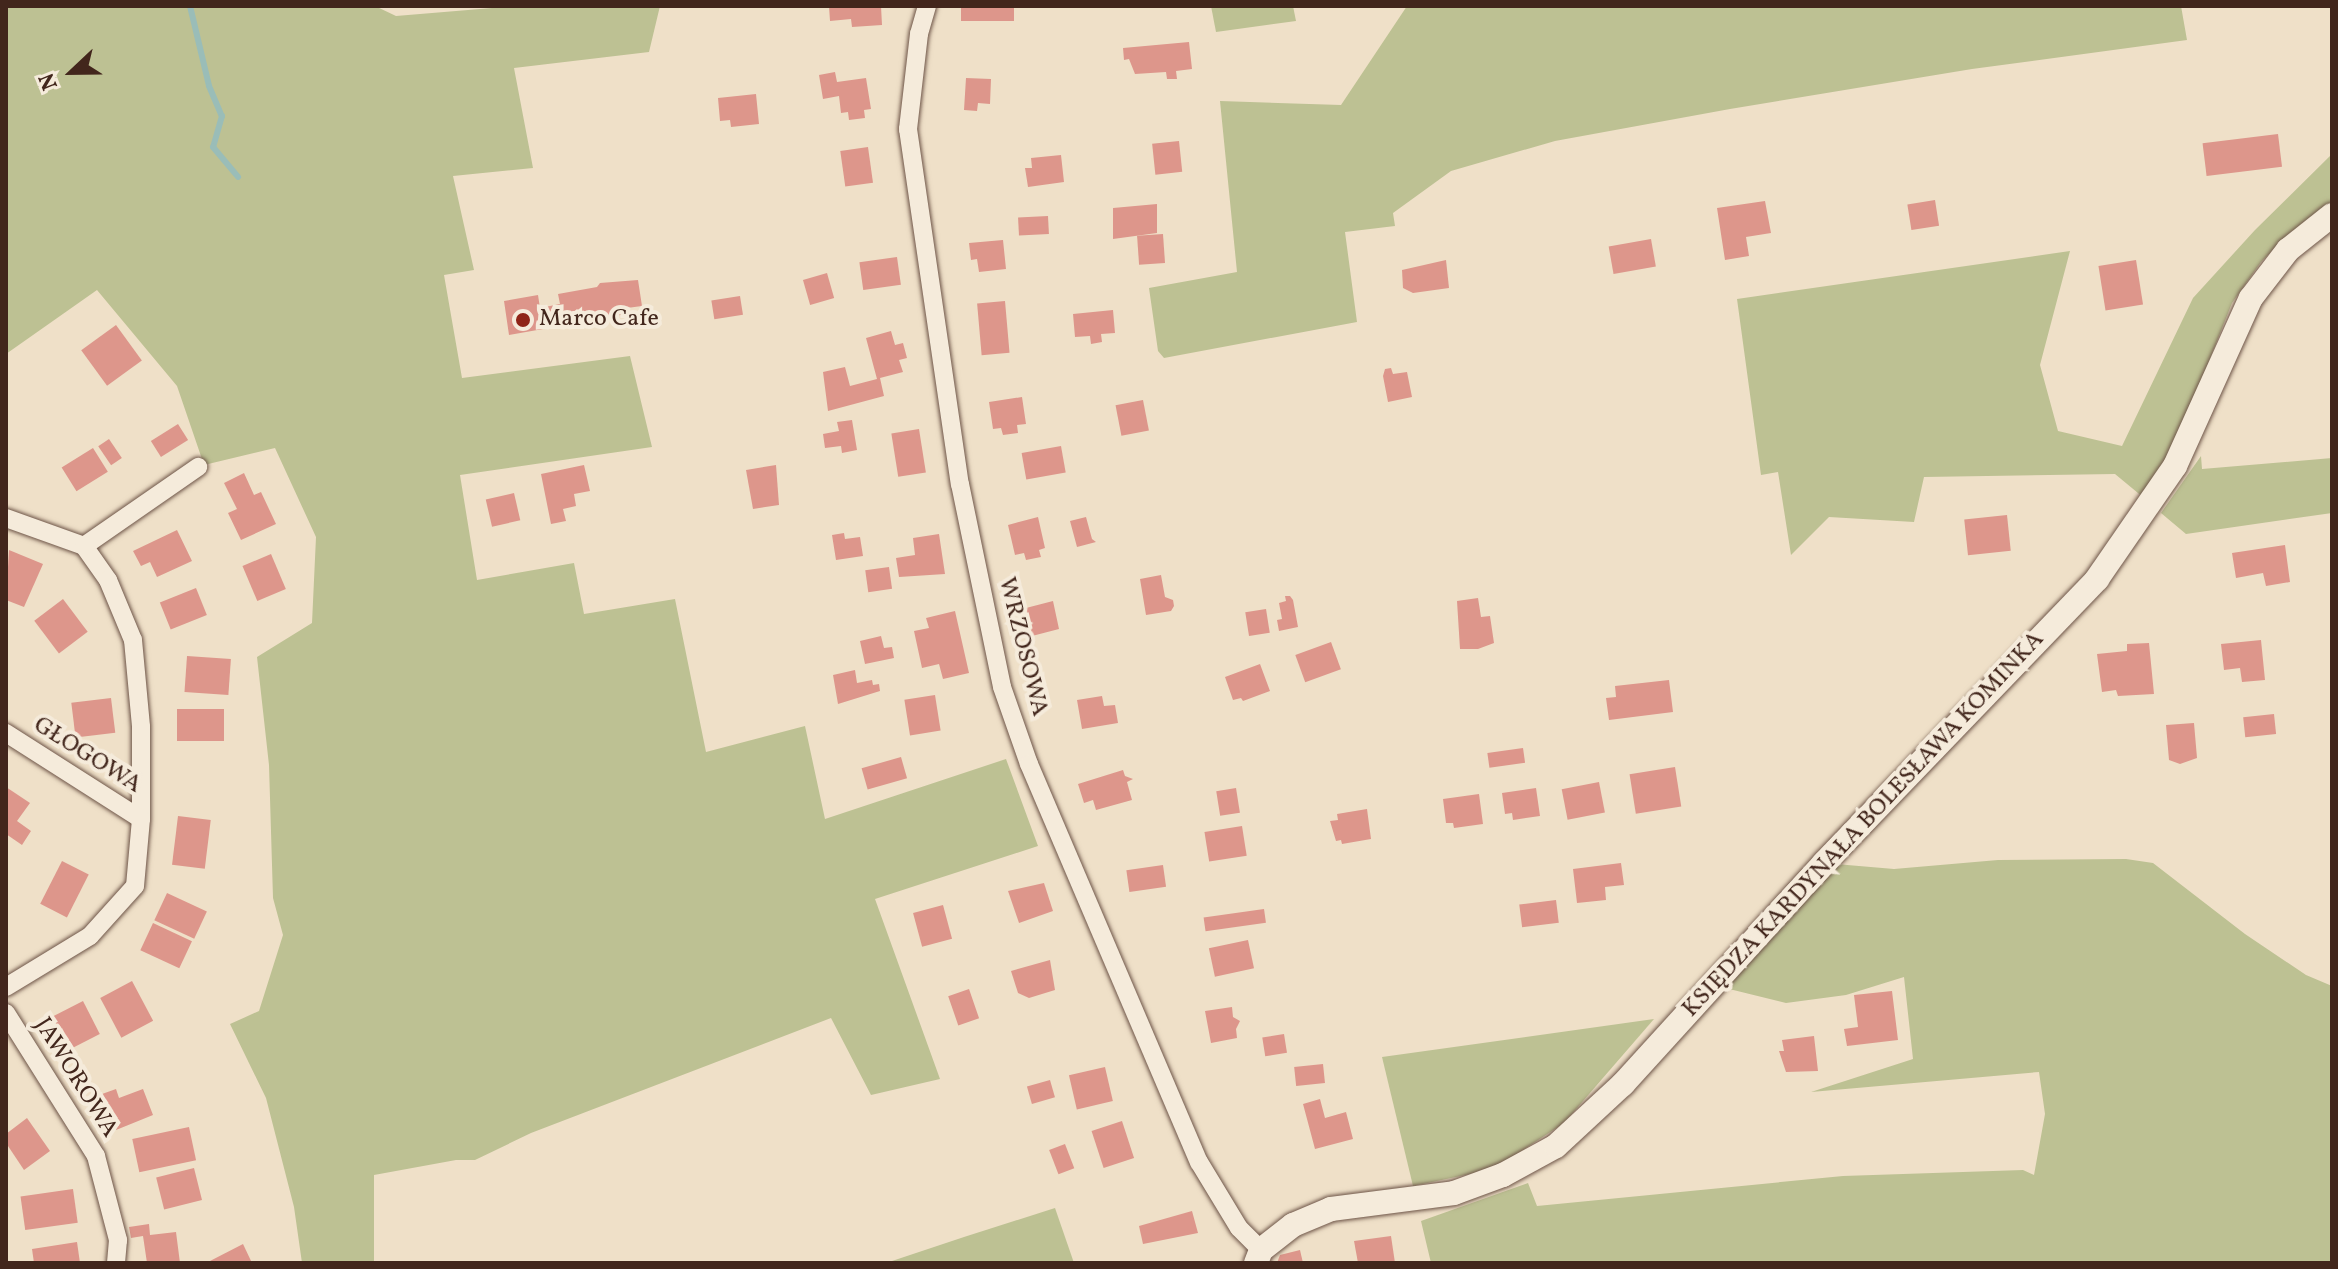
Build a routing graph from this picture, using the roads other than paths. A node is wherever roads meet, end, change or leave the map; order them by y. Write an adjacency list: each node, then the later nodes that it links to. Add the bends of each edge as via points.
1 (927, 6): 10 (street, WRZOSOWA, via 908,129 960,484 1002,687 1029,764 1199,1162)
2 (2332, 215): 10 (street, KSIĘDZA KARDYNAŁA BOLESŁAWA KOMINKA, via 2288,250 2251,298 2175,466 2097,579 1824,863 1623,1084 1556,1146 1503,1175 1454,1193 1331,1209 1293,1225)
3 (198, 467): 5 (street)
4 (6, 518): 5 (street)
5 (84, 546): 7 (street, via 108,580 133,640 141,727)
6 (6, 733): 7 (street, GŁOGOWA)
7 (141, 819): 8 (street, via 135,886 90,936)
8 (6, 987)
9 (6, 1013): 11 (street, JAWOROWA, via 96,1156 118,1240)
10 (1259, 1257)
11 (116, 1263)

